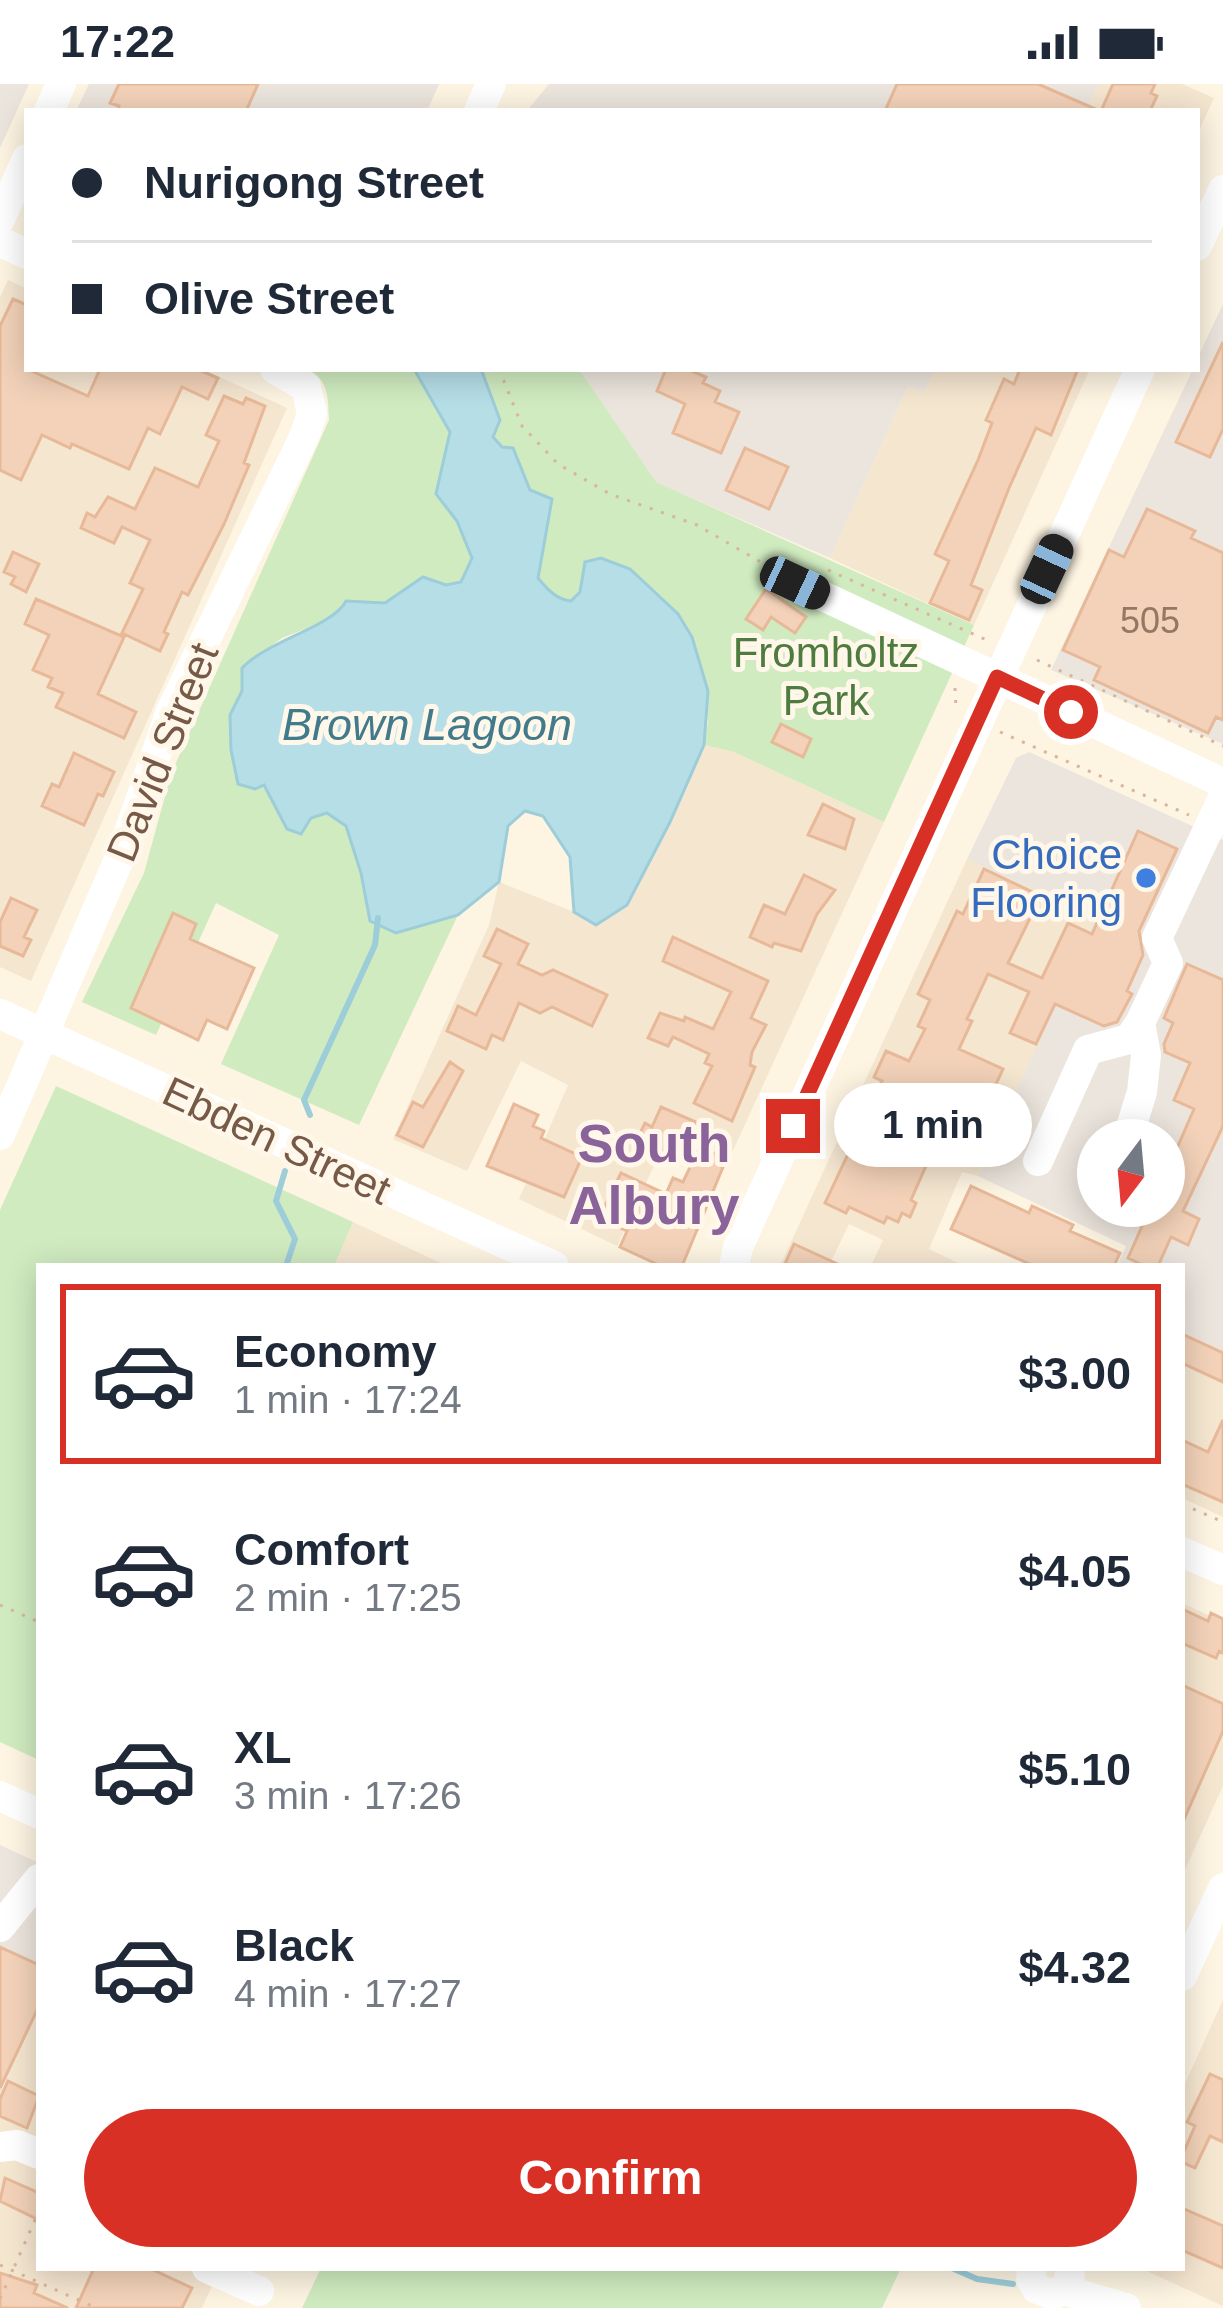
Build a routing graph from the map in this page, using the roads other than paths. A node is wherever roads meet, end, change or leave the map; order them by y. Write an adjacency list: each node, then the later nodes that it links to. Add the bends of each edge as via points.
1 (24, 166): 3 (street)
2 (1223, 190): 4 (street)
3 (0, 219)
4 (1200, 240)
5 (1139, 372): 8 (street)
6 (284, 373): 13 (street, David Street, via 312,400 304,437 171,711)
7 (795, 583): 8 (street)
8 (997, 677): 9 (street); 17 (street)
9 (1223, 783)
10 (1217, 811): 12 (street, via 1157,938 1168,963)
11 (0, 1013): 13 (street, Ebden Street)
12 (1140, 1024): 14 (street, via 1146,1055); 16 (street, via 1129,1039 1088,1050)
13 (46, 1034): 15 (street, David Street); 18 (street, Ebden Street)
14 (1134, 1119)
15 (0, 1135)
16 (1038, 1161)
17 (730, 1260)
18 (547, 1263)
19 (1185, 1553): 20 (street)
20 (1223, 1570)
21 (0, 1796): 22 (street)
22 (36, 1813)
23 (36, 1883): 25 (street)
24 (1223, 1888): 26 (street)
25 (0, 1927)
26 (1189, 1942)
27 (0, 2147): 28 (street)
28 (36, 2153)
29 (214, 2271): 31 (street)
30 (1045, 2283): 32 (street)
31 (259, 2289)
32 (1122, 2306)

